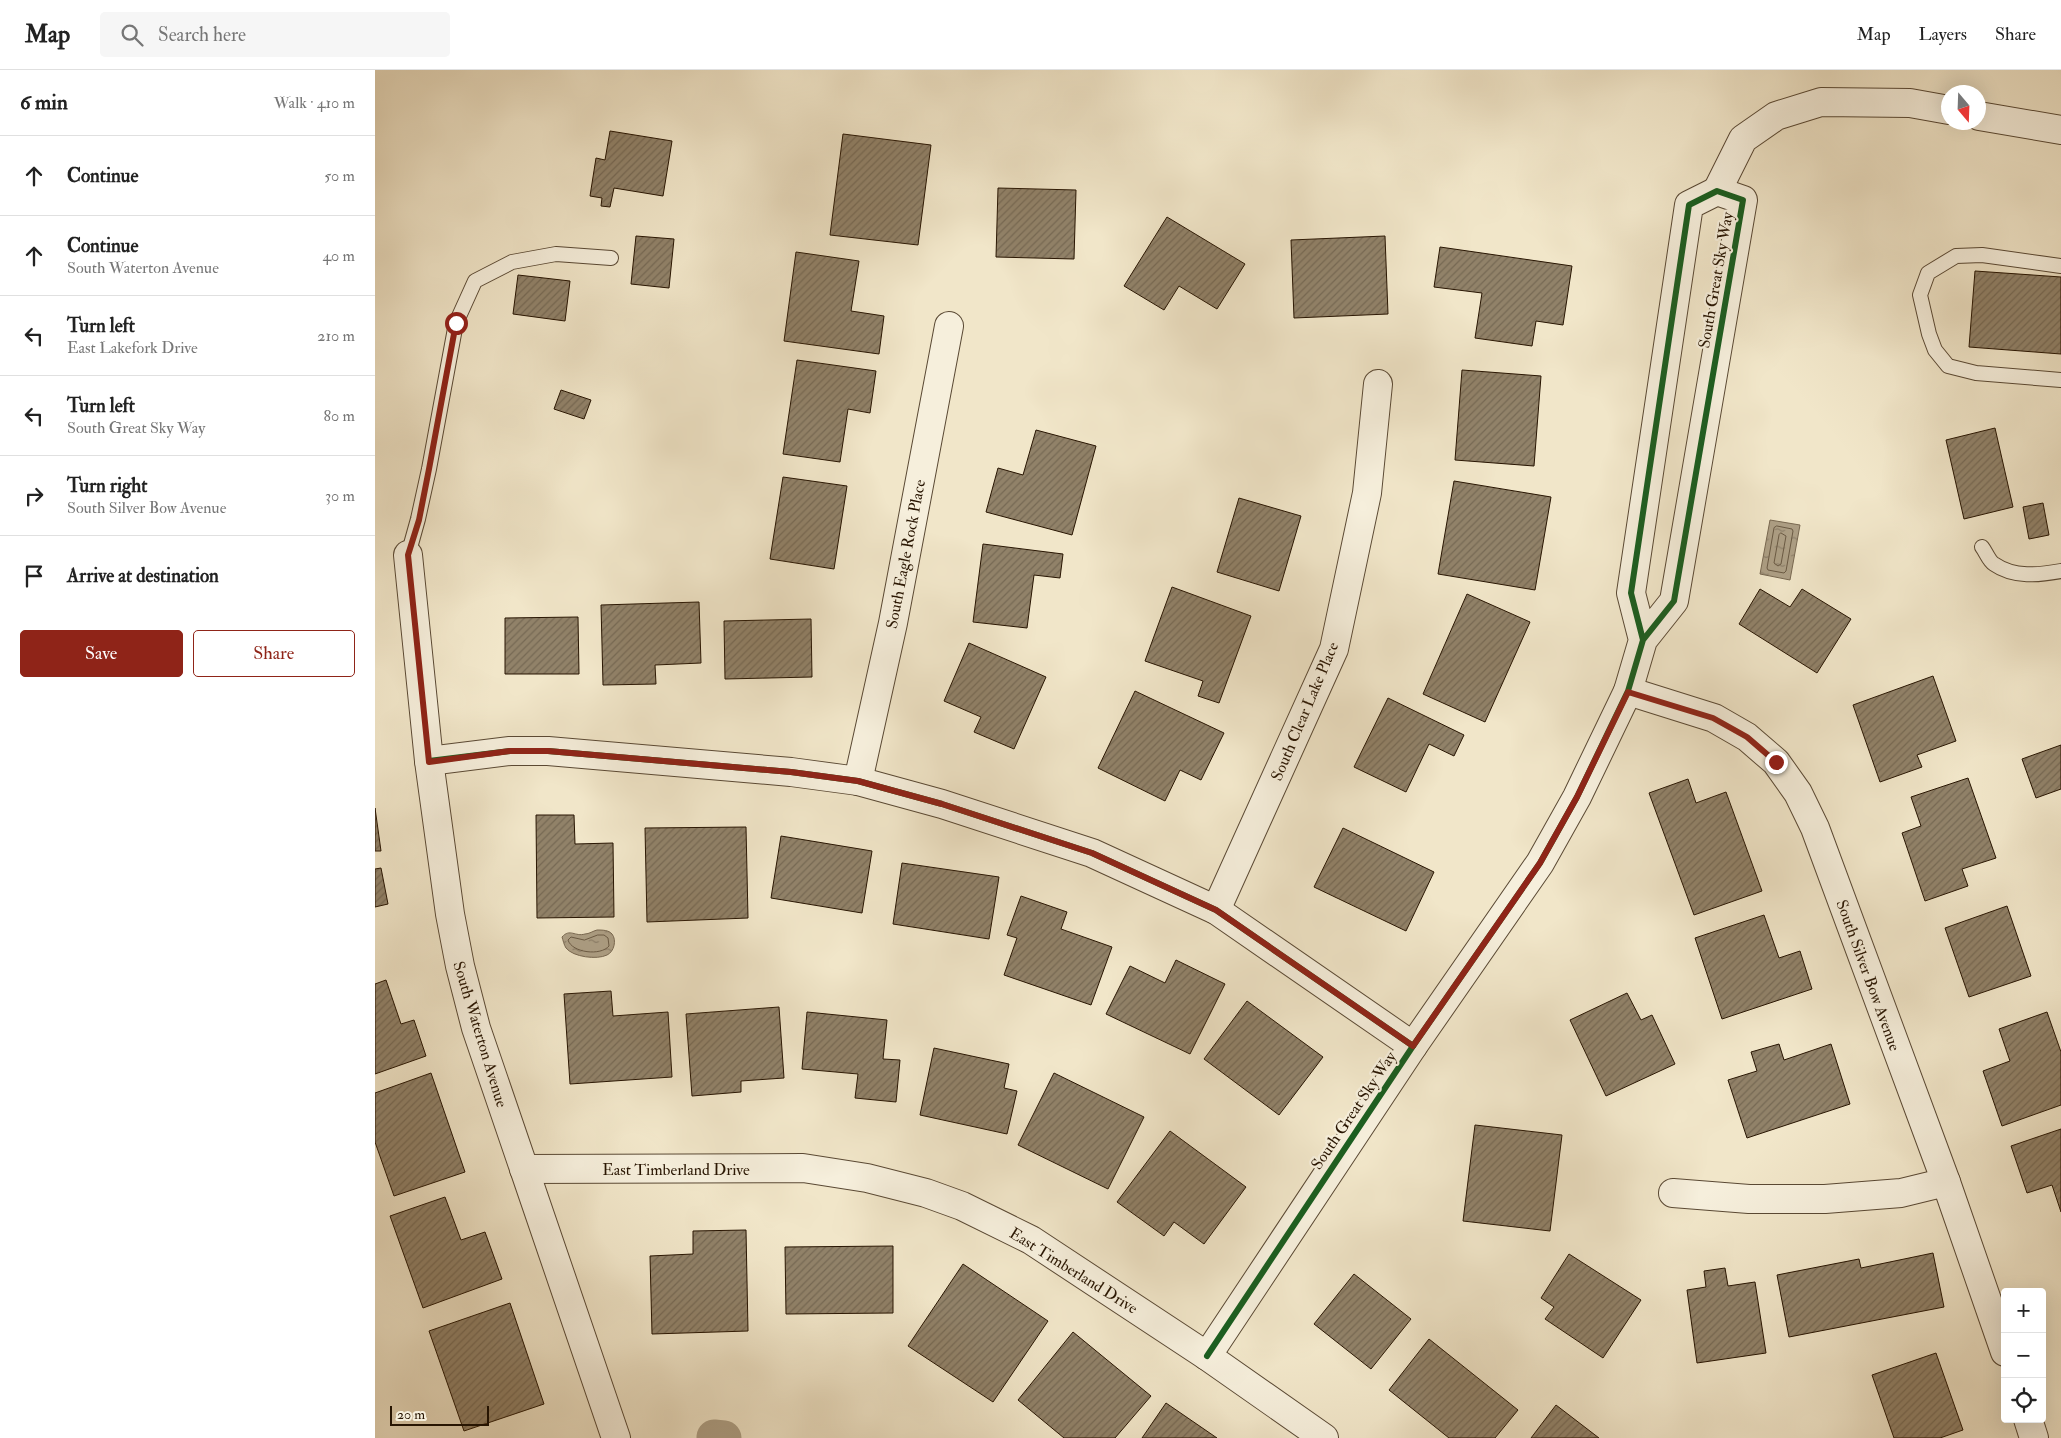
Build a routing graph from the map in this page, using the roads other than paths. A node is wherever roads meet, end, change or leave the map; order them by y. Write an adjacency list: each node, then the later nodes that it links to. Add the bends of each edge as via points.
1 (1941, 109): 4 (street, South Great Sky Way, via 1910,103 1821,102 1776,116 1743,139)
2 (1986, 117): 3 (street)
3 (2061, 130)
4 (1717, 191): 13 (street, South Great Sky Way, via 1689,206 1631,594); 13 (street, South Great Sky Way, via 1743,200 1674,601)
5 (611, 258): 11 (lane, via 556,254 512,262 475,281 456,323 419,520)
6 (2061, 266): 8 (lane, via 1982,255 1956,256 1928,273 1920,295 1935,350 1948,366 1977,373)
7 (949, 326): 16 (street, South Eagle Rock Place, via 893,623)
8 (2061, 380)
9 (1379, 384): 17 (street, South Clear Lake Place, via 1367,493 1333,649)
10 (1982, 547): 12 (lane, via 1993,564 2013,572 2036,575)
11 (408, 555): 15 (street, South Waterton Avenue)
12 (2061, 572)
13 (1643, 640): 14 (street, South Great Sky Way)
14 (1628, 692): 18 (street, South Great Sky Way, via 1577,797 1540,863); 20 (street, South Silver Bow Avenue, via 1713,718 1747,737 1776,762 1799,793 1815,828)
15 (429, 762): 16 (street, via 510,751 548,751 791,772); 19 (street, South Waterton Avenue, via 459,966 476,1028)
16 (858, 781): 17 (street, via 942,804 1092,853)
17 (1216, 910): 18 (street)
18 (1413, 1046): 23 (street, South Great Sky Way)
19 (525, 1169): 23 (street, East Timberland Drive, via 803,1168 867,1178 926,1193 962,1206 1031,1240); 25 (street, South Waterton Avenue)
20 (1946, 1182): 21 (street, via 1901,1193 1825,1199 1749,1199); 22 (street, South Silver Bow Avenue)
21 (1673, 1193)
22 (2001, 1340)
23 (1207, 1356): 26 (street, East Timberland Drive)
24 (2029, 1423): 27 (street)
25 (616, 1438)
26 (1324, 1438)
27 (2034, 1438)

